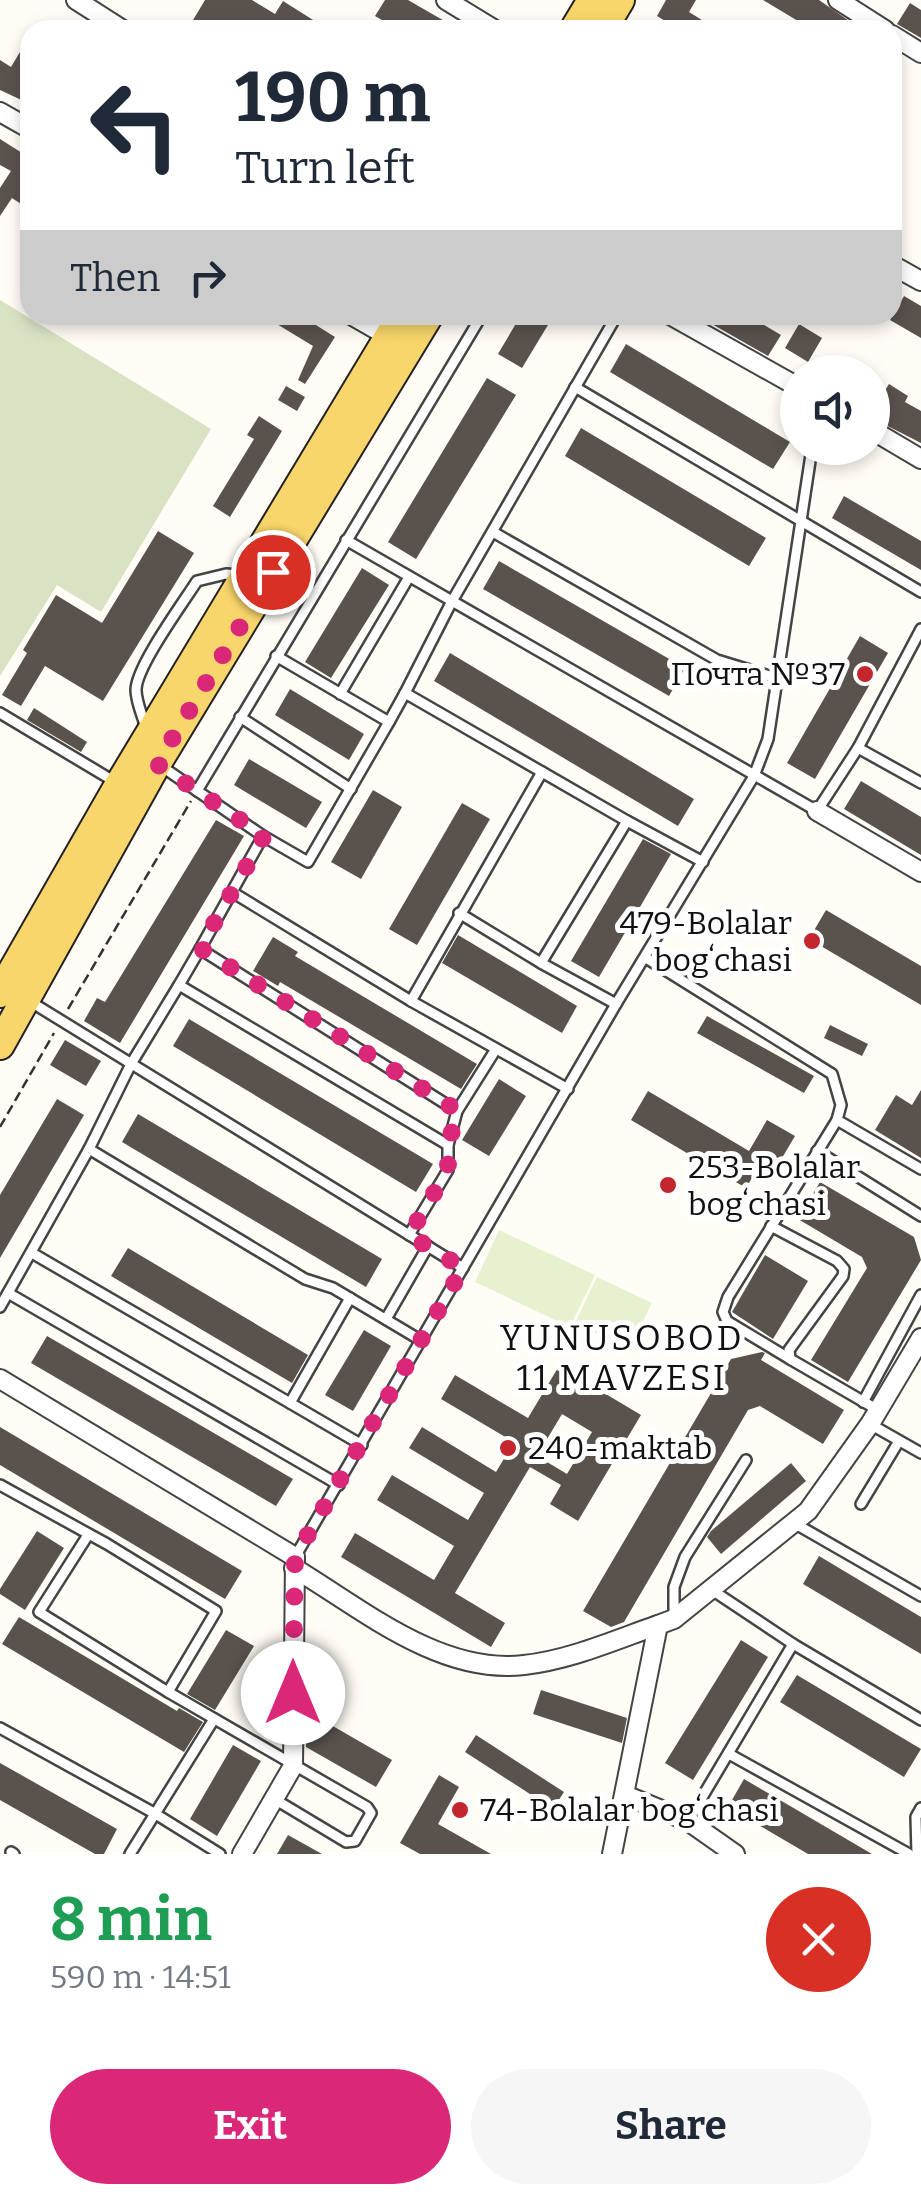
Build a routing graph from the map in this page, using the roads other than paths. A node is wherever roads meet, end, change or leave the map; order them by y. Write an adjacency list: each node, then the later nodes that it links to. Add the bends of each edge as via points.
1 (76, 0): 4 (street)
2 (446, 0): 5 (street)
3 (838, 0): 6 (street)
4 (107, 20)
5 (479, 20)
6 (869, 20)
7 (476, 325): 18 (lane)
8 (611, 325): 12 (lane)
9 (688, 325): 11 (street)
10 (400, 334): 19 (main road); 33 (main road)
11 (780, 377)
12 (575, 387): 16 (lane); 17 (lane)
13 (890, 440): 14 (street)
14 (921, 458)
15 (809, 465): 16 (lane)
16 (801, 522): 21 (lane); 25 (lane)
17 (493, 532): 22 (lane); 25 (lane, via 717,660)
18 (346, 540): 20 (lane); 24 (lane)
19 (245, 575): 31 (main road); 31 (lane, via 197,581 157,644 136,691)
20 (409, 578): 22 (lane); 27 (lane)
21 (921, 592)
22 (451, 603): 26 (lane); 35 (lane)
23 (921, 629): 32 (lane)
24 (276, 656): 27 (lane); 29 (lane)
25 (776, 678): 35 (lane, via 768,739)
26 (405, 693): 30 (lane); 34 (lane)
27 (340, 694): 30 (lane)
28 (0, 713): 37 (lane)
29 (240, 717): 38 (lane); 39 (lane)
30 (390, 722): 38 (lane)
31 (148, 736): 37 (main road)
32 (858, 748): 36 (lane); 40 (lane)
33 (157, 764): 39 (lane); 51 (main road)
34 (542, 772): 41 (lane); 46 (lane)
35 (754, 776): 40 (lane); 43 (lane)
36 (921, 783)
37 (119, 785): 51 (main road)
38 (351, 788): 42 (lane, via 308,862)
39 (197, 791): 42 (lane)
40 (817, 811): 44 (street)
41 (626, 821): 43 (lane); 49 (lane)
42 (264, 836): 45 (lane)
43 (702, 862): 48 (lane)
44 (921, 872)
45 (232, 892): 47 (lane); 52 (lane)
46 (459, 913): 49 (lane); 52 (lane)
47 (200, 948): 50 (lane); 58 (lane)
48 (646, 958): 53 (lane); 59 (lane, via 832,1074 842,1106)
49 (540, 963): 53 (lane)
50 (179, 985): 56 (lane); 60 (lane)
51 (10, 993): 54 (main road); 56 (lane)
52 (411, 1001): 55 (lane)
53 (616, 1004): 57 (lane)
54 (0, 1046)
55 (496, 1049): 57 (lane); 58 (lane)
56 (131, 1064): 61 (lane); 66 (lane)
57 (568, 1089): 69 (lane)
58 (458, 1111): 60 (lane)
59 (837, 1120): 62 (lane); 63 (lane)
60 (448, 1145): 66 (lane, via 448,1170)
61 (88, 1149): 68 (lane); 72 (lane, via 306,1279)
62 (817, 1152): 64 (lane); 65 (lane)
63 (921, 1169)
64 (921, 1216)
65 (771, 1226): 77 (lane, via 722,1312 726,1322); 77 (lane, via 844,1268 789,1350)
66 (409, 1235): 67 (lane)
67 (428, 1246): 69 (lane); 74 (lane)
68 (32, 1252): 70 (lane); 79 (lane)
69 (463, 1268): 76 (lane)
70 (8, 1293): 73 (lane); 86 (lane)
71 (921, 1295): 80 (lane)
72 (350, 1298): 74 (lane); 79 (lane)
73 (0, 1307)
74 (386, 1319): 76 (lane)
75 (921, 1338): 80 (street)
76 (422, 1341): 82 (lane)
77 (790, 1359): 80 (lane)
78 (0, 1380): 90 (street)
79 (290, 1403): 82 (lane)
80 (870, 1412): 81 (lane); 88 (street)
81 (899, 1441): 83 (lane); 87 (lane)
82 (362, 1445): 86 (lane)
83 (921, 1453)
84 (746, 1460): 93 (lane, via 686,1557)
85 (0, 1485): 89 (lane)
86 (338, 1485): 90 (lane)
87 (860, 1504)
88 (794, 1523): 91 (street); 92 (lane)
89 (88, 1535): 95 (lane, via 40,1612); 95 (lane, via 216,1611)
90 (294, 1563): 93 (street, via 431,1650 480,1664 542,1662); 100 (street)
91 (711, 1590): 93 (street); 94 (lane)
92 (921, 1596)
93 (666, 1622): 101 (street)
94 (793, 1644): 97 (lane); 99 (lane)
95 (168, 1692): 96 (lane)
96 (214, 1719): 100 (lane); 104 (lane)
97 (921, 1720)
98 (0, 1728): 104 (lane)
99 (729, 1754): 105 (lane); 111 (lane)
100 (293, 1766): 102 (street); 102 (lane, via 371,1813 355,1840 346,1842)
101 (624, 1795): 105 (street); 109 (street)
102 (276, 1800): 108 (street)
103 (921, 1808): 112 (lane)
104 (154, 1812): 106 (lane); 107 (lane)
105 (688, 1820): 110 (street)
106 (130, 1854)
107 (220, 1854)
108 (242, 1854)
109 (612, 1854)
110 (736, 1854)
111 (909, 1854)
112 (917, 1854)

